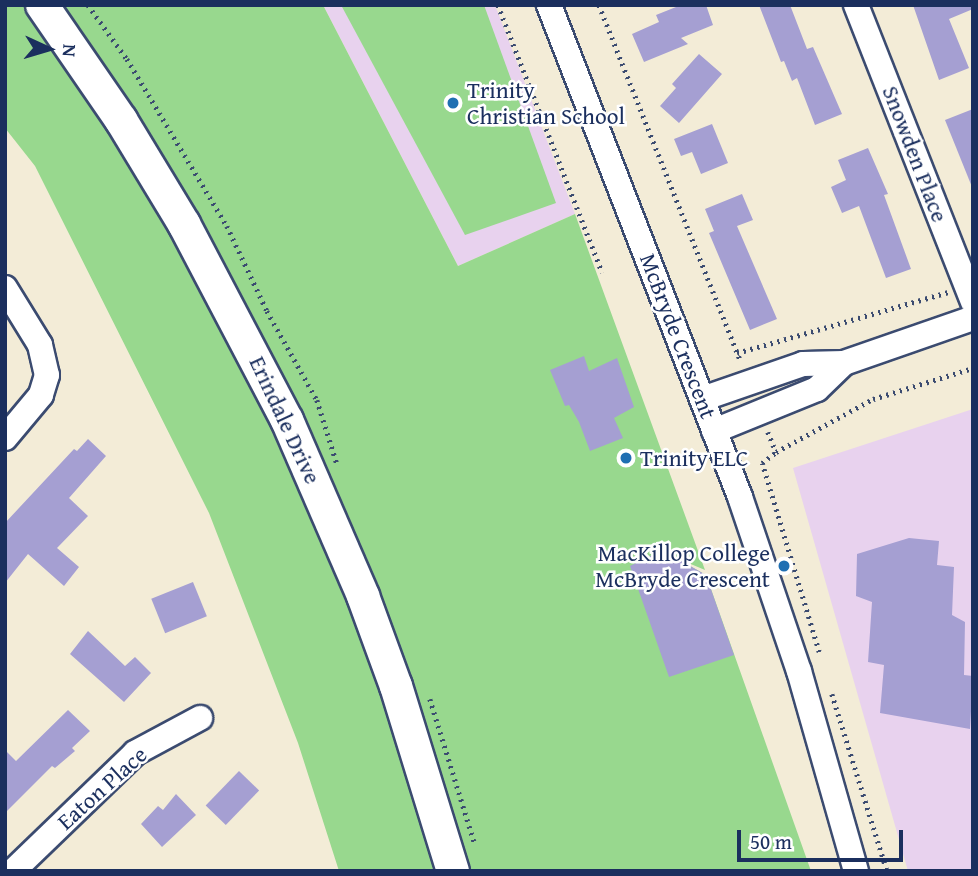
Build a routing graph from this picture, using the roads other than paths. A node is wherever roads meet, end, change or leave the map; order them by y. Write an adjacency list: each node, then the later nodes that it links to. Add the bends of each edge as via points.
1 (42, 5): 13 (main road, Erindale Drive, via 121,120 184,225 287,420 382,647)
2 (549, 5): 8 (street, McBryde Crescent)
3 (856, 5): 5 (street, Snowden Place)
4 (5, 288): 10 (street, via 47,365 41,395)
5 (970, 294)
6 (973, 318): 7 (street)
7 (844, 363): 8 (street, via 803,364); 9 (street, via 817,389)
8 (702, 399): 9 (street, McBryde Crescent)
9 (714, 430): 14 (street, McBryde Crescent, via 799,671)
10 (5, 438)
11 (200, 718): 12 (street, Eaton Place, via 135,753)
12 (13, 871)
13 (453, 871)
14 (856, 871)

